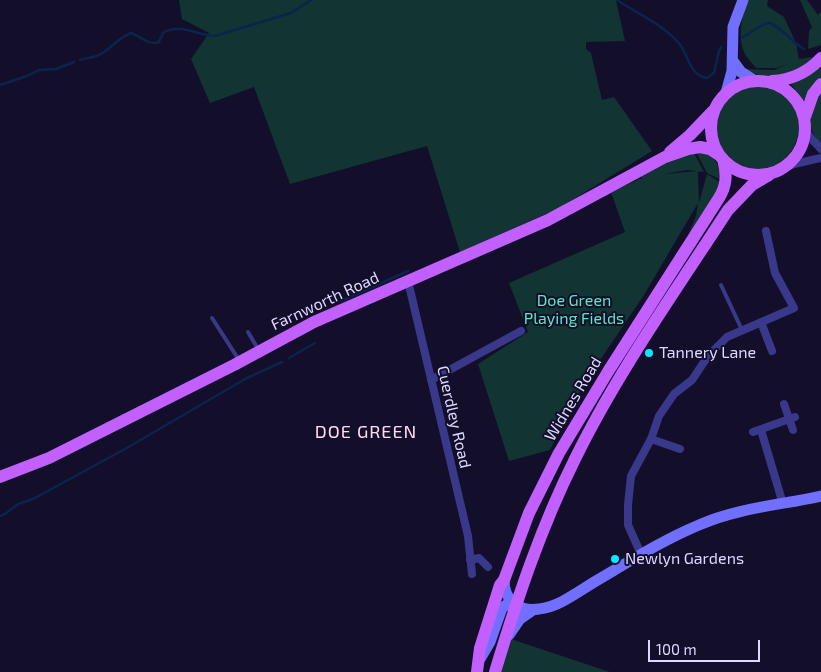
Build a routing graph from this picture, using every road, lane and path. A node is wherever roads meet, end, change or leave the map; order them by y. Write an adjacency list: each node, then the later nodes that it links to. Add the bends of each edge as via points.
1 (743, 0): 3 (street, via 733,27)
2 (821, 58): 5 (main road, via 796,76)
3 (733, 61): 4 (street, via 741,72); 7 (street)
4 (755, 81): 5 (main road); 7 (main road, via 740,84)
5 (769, 82): 9 (main road, via 783,86 796,97)
6 (821, 84): 9 (main road, via 813,94)
7 (726, 93): 8 (main road)
8 (715, 109): 11 (main road, Farnworth Road); 12 (main road, via 711,135)
9 (805, 123): 10 (street, via 809,136); 14 (main road, via 798,149)
10 (821, 148)
11 (664, 157): 12 (main road, Farnworth Road, via 700,147); 16 (main road, Farnworth Road, via 548,220)
12 (721, 157): 14 (main road, via 744,174 752,176); 39 (main road, Widnes Road, via 726,175 724,189 559,453 529,513)
13 (821, 158): 14 (street)
14 (774, 172): 40 (main road, Widnes Road, via 752,185 728,210 606,400 549,516)
15 (766, 231): 19 (street, via 775,274 794,308)
16 (408, 281): 23 (main road, Farnworth Road, via 314,322); 26 (street, Cuerdley Road)
17 (721, 285): 20 (lane)
18 (212, 318): 25 (lane)
19 (761, 322): 20 (street); 24 (street)
20 (742, 330): 30 (street, via 727,337 708,356 692,380 674,394 659,416)
21 (521, 331): 26 (street)
22 (248, 332): 23 (lane)
23 (259, 351): 25 (main road, Farnworth Road)
24 (772, 351)
25 (240, 362): 32 (main road, Farnworth Road, via 49,458)
26 (431, 380): 36 (street, Cuerdley Road, via 468,536)
27 (784, 404): 28 (street)
28 (792, 418): 29 (street); 34 (street, via 757,431)
29 (793, 430)
30 (652, 439): 31 (street); 35 (street, via 631,476 630,486 628,525)
31 (680, 449)
32 (0, 477)
33 (821, 496): 34 (street)
34 (783, 504): 35 (street, via 713,519)
35 (641, 554): 41 (street, via 562,600)
36 (470, 560): 37 (street, via 480,558); 38 (street, Cuerdley Road)
37 (488, 567)
38 (472, 574)
39 (504, 580): 40 (street, via 506,597); 43 (main road, Widnes Road, via 480,648)
40 (516, 604): 41 (street); 42 (main road, Widnes Road); 43 (street, via 509,603 502,608)
41 (533, 610): 42 (street, via 520,619)
42 (504, 643): 45 (main road, Widnes Road)
43 (480, 659): 44 (main road, Widnes Road)
44 (477, 672)
45 (495, 672)

